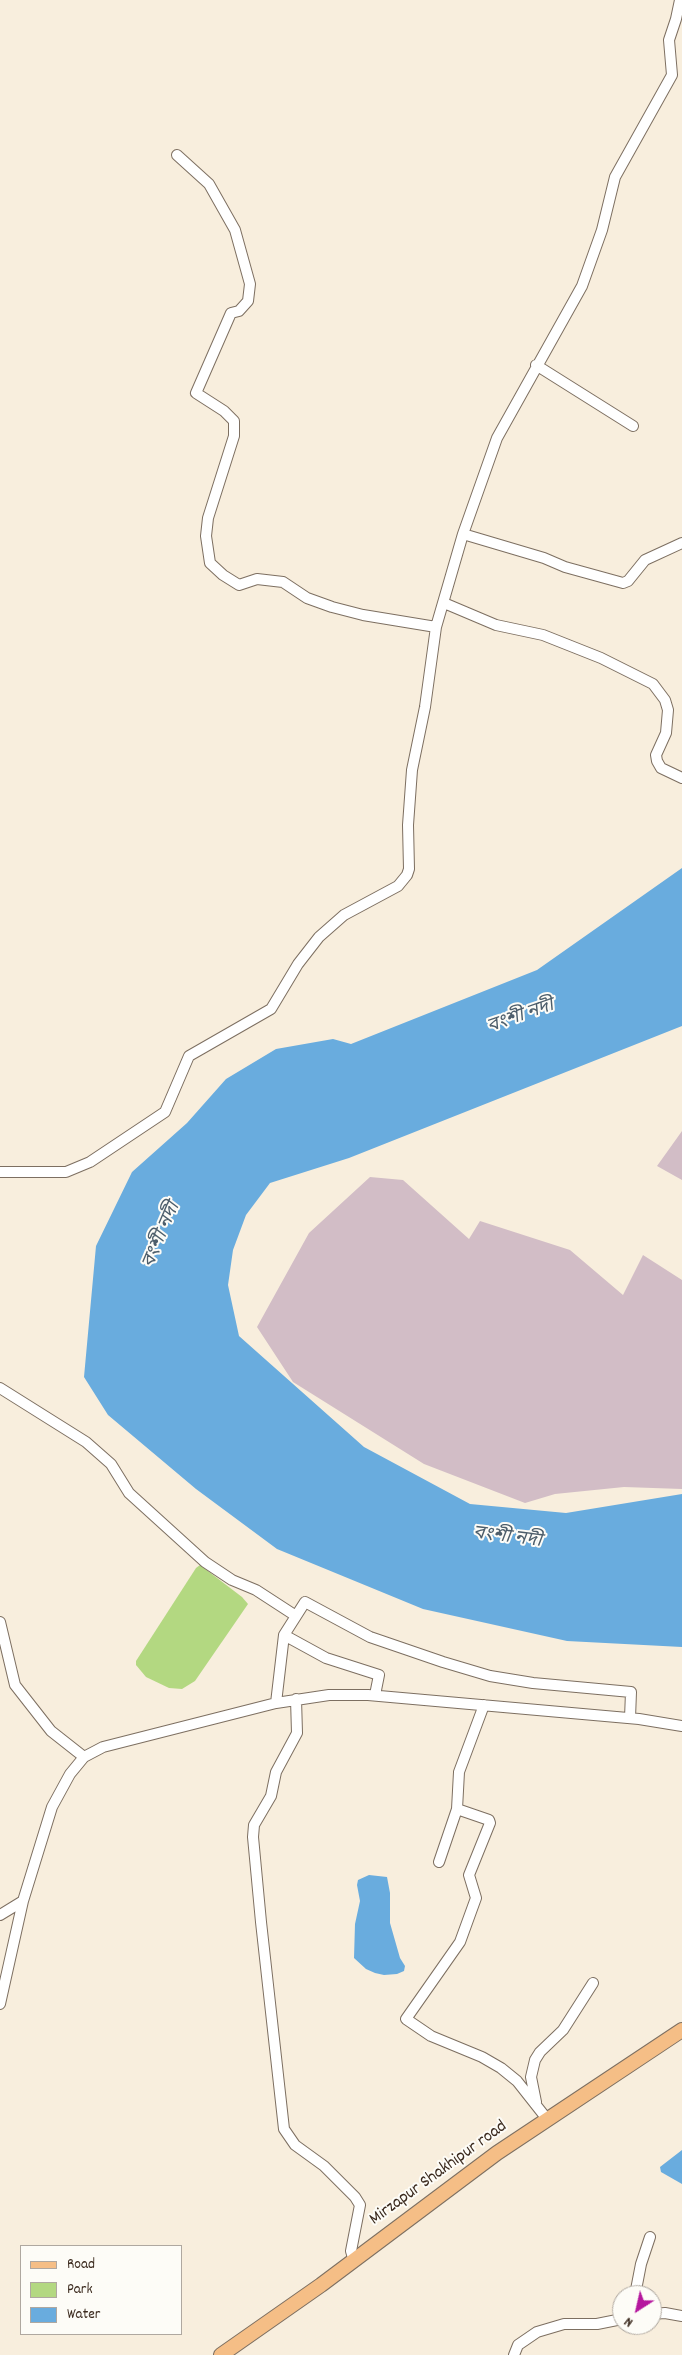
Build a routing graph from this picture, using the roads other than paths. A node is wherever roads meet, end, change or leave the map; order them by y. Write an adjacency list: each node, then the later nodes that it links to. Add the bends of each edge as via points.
1 (680, 0): 3 (street, via 669,40 672,75 615,177 602,230 582,286)
2 (177, 155): 8 (street, via 209,184 235,230 250,284 248,301 240,311 230,313 196,392 234,421 234,436 208,518 206,536 210,562 223,576 239,585 257,579 283,582 308,598 332,607)
3 (536, 365): 4 (street); 5 (street, via 497,438)
4 (633, 426)
5 (464, 534): 6 (street, via 623,583 645,560); 7 (street)
6 (682, 543)
7 (444, 602): 8 (street); 9 (street, via 496,625 543,634 654,684 668,710 666,733 656,755 657,762 661,768)
8 (436, 627): 10 (street, via 412,770 409,870 398,886 344,915 319,937 271,1009 189,1056 165,1112 90,1162 66,1172)
9 (682, 778)
10 (0, 1172)
11 (0, 1388): 12 (street, via 78,1437 111,1464 129,1493 204,1562)
12 (296, 1616): 14 (street); 19 (street, via 305,1602 347,1626 398,1648 511,1681 631,1692)
13 (0, 1622): 21 (street, via 15,1685 51,1731)
14 (284, 1635): 15 (street, via 326,1658 379,1675); 17 (street)
15 (375, 1695): 16 (street); 18 (street)
16 (296, 1699): 17 (street); 32 (street, via 297,1733 276,1772 271,1796 254,1825 261,1922 284,2129 295,2146 324,2166 360,2206 351,2251)
17 (276, 1703): 21 (street, via 103,1747)
18 (484, 1705): 19 (street); 22 (street, via 459,1772)
19 (630, 1718): 20 (street)
20 (682, 1726)
21 (84, 1757): 24 (street, via 70,1774 52,1807)
22 (457, 1809): 23 (street); 29 (street, via 490,1822 469,1875 476,1898 460,1942 406,2019 430,2036 501,2068 517,2081)
23 (438, 1862)
24 (23, 1901): 25 (street); 27 (street)
25 (0, 1915)
26 (593, 1983): 29 (street, via 563,2030 536,2060 531,2077)
27 (0, 2004)
28 (682, 2030): 30 (main road, Mirzapur Shakhipur road)
29 (538, 2108): 30 (street)
30 (548, 2119): 32 (main road, Mirzapur Shakhipur road)
31 (650, 2237): 33 (street)
32 (354, 2261): 37 (main road, Mirzapur Shakhipur road)
33 (638, 2285)
34 (662, 2313): 35 (street)
35 (682, 2316)
36 (612, 2321): 38 (street, via 564,2324 537,2332 518,2345)
37 (221, 2355)
38 (514, 2355)

